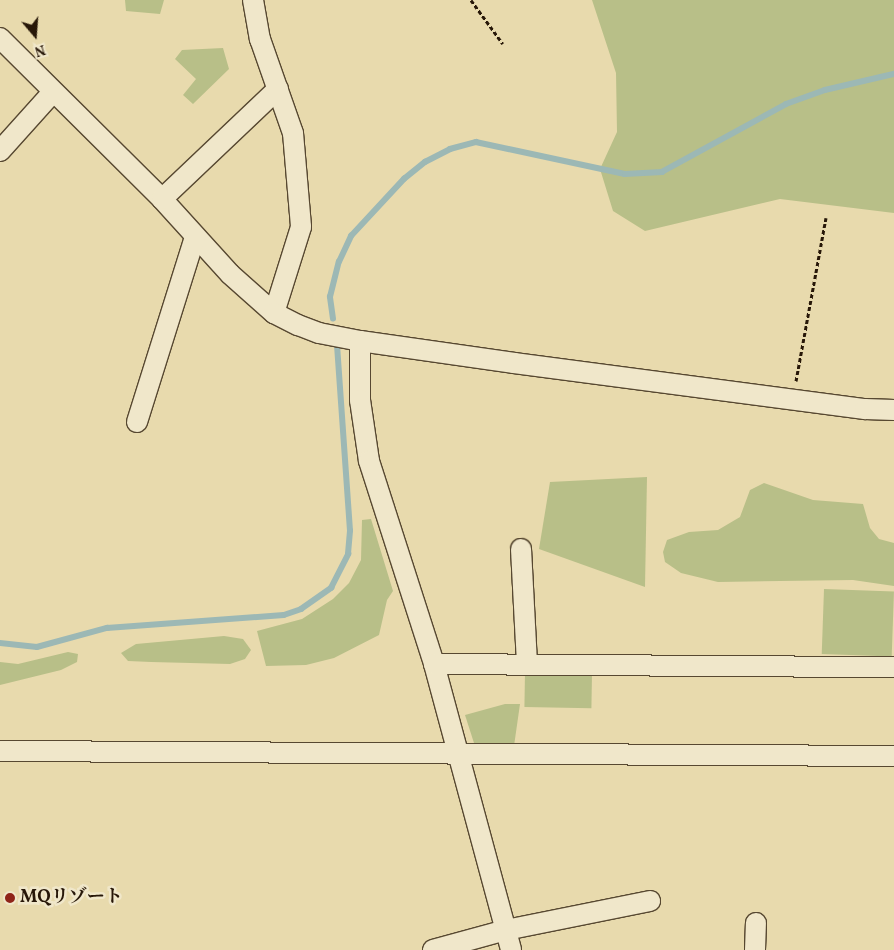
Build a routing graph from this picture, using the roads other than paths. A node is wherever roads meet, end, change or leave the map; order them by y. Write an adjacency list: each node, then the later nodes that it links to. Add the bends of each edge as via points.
1 (253, 0): 3 (street, via 260,39)
2 (0, 38): 4 (street)
3 (278, 89): 6 (street); 8 (street, via 292,133 300,227)
4 (53, 92): 5 (street); 6 (street)
5 (0, 151)
6 (162, 199): 7 (street)
7 (195, 237): 8 (street); 11 (street)
8 (274, 313): 9 (street, via 320,334)
9 (360, 341): 10 (street); 13 (street, via 360,400 369,461)
10 (894, 410)
11 (137, 422)
12 (521, 549): 14 (street)
13 (434, 664): 14 (street); 17 (street)
14 (527, 665): 15 (street)
15 (894, 667)
16 (0, 751): 17 (street)
17 (457, 754): 18 (street); 21 (street)
18 (894, 756)
19 (650, 901): 21 (street)
20 (756, 923): 24 (street)
21 (506, 930): 22 (street); 23 (street)
22 (433, 950)
23 (510, 950)
24 (755, 950)

